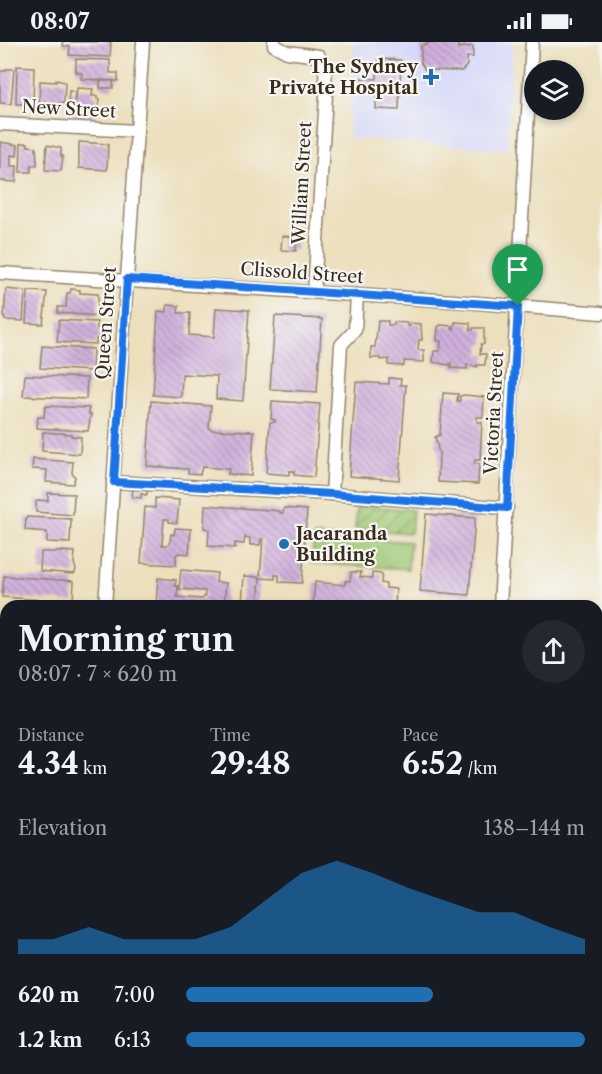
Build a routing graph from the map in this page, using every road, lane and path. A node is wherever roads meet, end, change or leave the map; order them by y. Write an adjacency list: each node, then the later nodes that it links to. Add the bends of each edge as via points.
1 (143, 42): 5 (street, Queen Street)
2 (274, 42): 8 (street, William Street, via 287,52 319,56 325,66)
3 (532, 42): 10 (street, Victoria Street)
4 (0, 124): 5 (street, New Street)
5 (137, 131): 7 (street, Queen Street)
6 (0, 273): 7 (street, Clissold Street)
7 (127, 279): 8 (street, Clissold Street); 12 (street, Queen Street)
8 (314, 292): 9 (street, Clissold Street)
9 (357, 295): 10 (street, Clissold Street); 13 (street, via 355,330 341,345)
10 (518, 306): 11 (street, Clissold Street); 14 (street, Victoria Street)
11 (602, 313)
12 (114, 482): 13 (street); 15 (street, Queen Street)
13 (332, 494): 14 (street)
14 (507, 508): 16 (street, Victoria Street)
15 (105, 600)
16 (500, 600)

